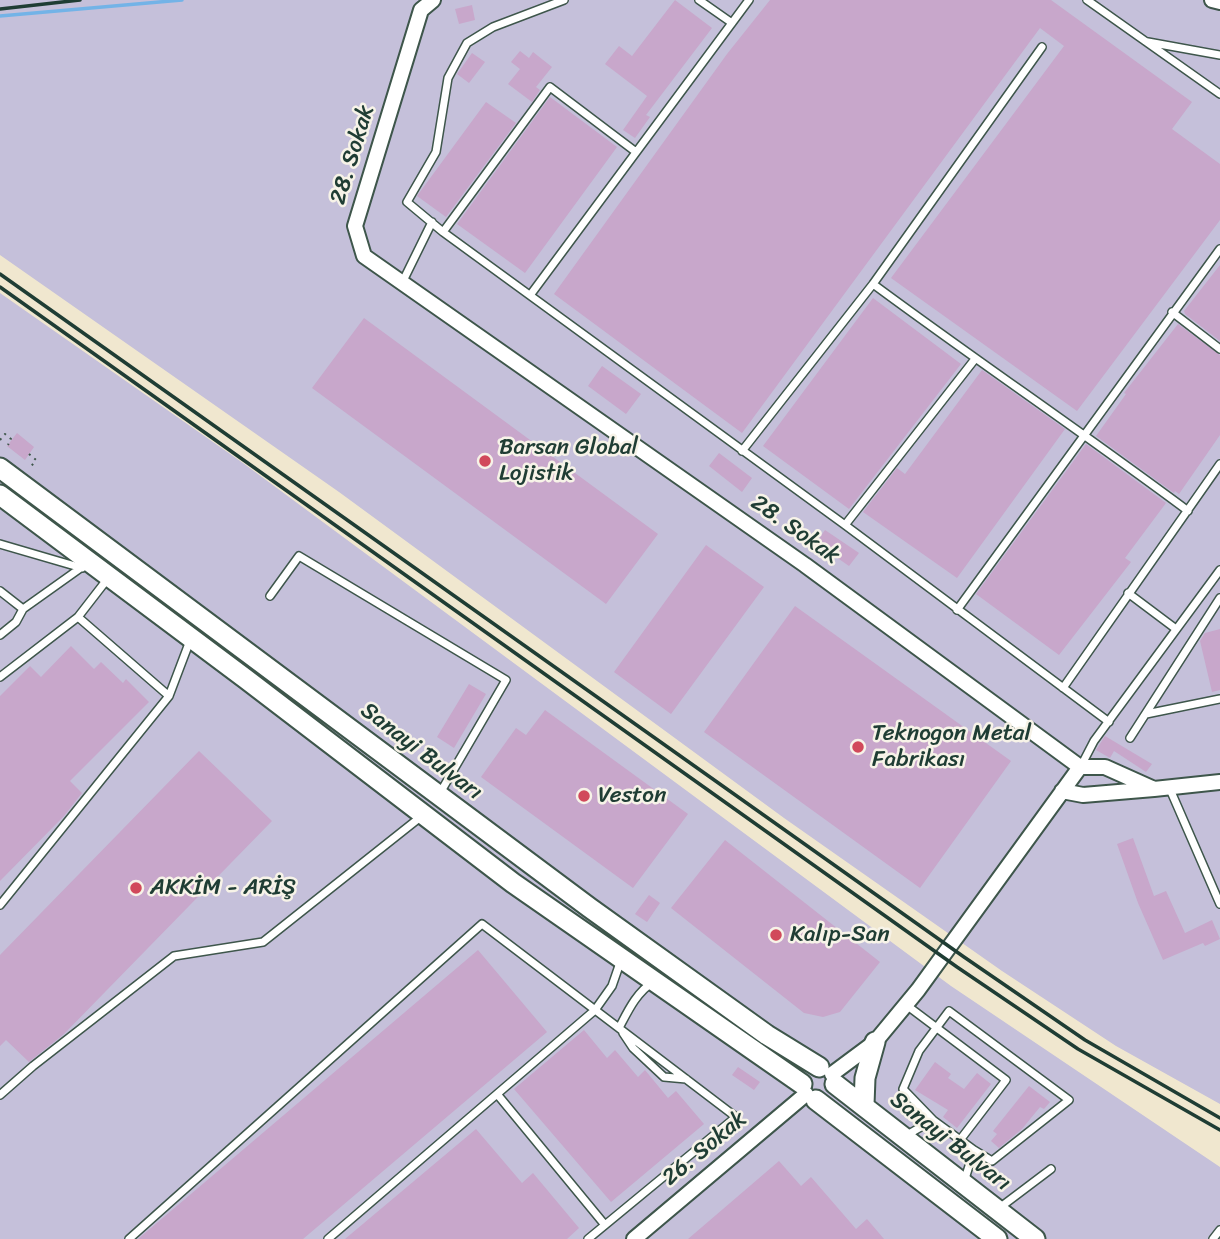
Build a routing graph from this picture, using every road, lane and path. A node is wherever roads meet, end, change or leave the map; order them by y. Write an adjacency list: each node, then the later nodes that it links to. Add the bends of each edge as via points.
1 (433, 0): 17 (street, 28. Sokak, via 421,10 355,226 364,256)
2 (564, 0): 14 (lane, via 493,27 467,44 448,78 436,152 407,202)
3 (699, 0): 8 (lane)
4 (749, 0): 8 (lane)
5 (1087, 0): 9 (lane)
6 (1212, 0): 7 (street)
7 (1220, 2)
8 (732, 23): 13 (lane)
9 (1145, 41): 11 (lane); 12 (lane)
10 (1042, 47): 18 (lane)
11 (1220, 55)
12 (1220, 94)
13 (636, 152): 15 (lane, via 550,86); 19 (lane)
14 (432, 222): 15 (lane); 17 (lane)
15 (443, 232): 19 (lane)
16 (1220, 249): 20 (lane)
17 (402, 282): 55 (street, 28. Sokak, via 805,565)
18 (873, 284): 22 (lane); 26 (lane)
19 (531, 294): 26 (lane)
20 (1172, 312): 21 (lane); 23 (lane)
21 (1220, 349)
22 (975, 359): 23 (lane); 33 (lane)
23 (1085, 434): 32 (lane); 43 (lane)
24 (0, 440): 25 (path, via 5,434 11,439)
25 (8, 445)
26 (743, 451): 33 (lane)
27 (29, 454): 30 (path, via 36,460)
28 (1220, 464): 32 (lane)
29 (0, 468): 59 (main road, Sanayi Bulvarı)
30 (26, 473)
31 (0, 495): 35 (main road, Sanayi Bulvarı)
32 (1188, 511): 39 (lane)
33 (845, 525): 43 (lane)
34 (0, 544): 35 (lane)
35 (86, 565): 37 (main road, Sanayi Bulvarı); 42 (lane)
36 (1220, 570): 45 (lane)
37 (110, 577): 44 (lane); 47 (main road, Sanayi Bulvarı)
38 (0, 591): 42 (lane)
39 (1128, 593): 45 (lane); 49 (lane)
40 (270, 596): 59 (lane, via 299,556 506,680)
41 (1220, 598): 52 (lane)
42 (23, 609): 46 (lane)
43 (957, 610): 49 (lane)
44 (78, 617): 48 (lane); 50 (lane)
45 (1176, 629): 53 (lane)
46 (0, 635)
47 (191, 637): 50 (lane); 60 (main road, Sanayi Bulvarı)
48 (0, 677)
49 (1063, 688): 53 (lane)
50 (169, 696): 62 (lane)
51 (1220, 699): 52 (lane)
52 (1146, 715): 54 (lane)
53 (1109, 722): 55 (lane)
54 (1130, 738)
55 (1080, 767): 57 (street, via 1105,767); 58 (street)
56 (1220, 782): 57 (street)
57 (1161, 788): 58 (street); 61 (lane)
58 (1062, 792): 65 (street)
59 (438, 797): 70 (main road, Sanayi Bulvarı)
60 (423, 814): 63 (main road, Sanayi Bulvarı); 73 (lane, via 263,942 174,956)
61 (1220, 904)
62 (0, 905)
63 (621, 959): 64 (main road, Sanayi Bulvarı); 66 (lane, via 612,986)
64 (654, 981): 68 (lane, via 643,988); 71 (main road, Sanayi Bulvarı)
65 (905, 1004): 67 (lane); 69 (street)
66 (595, 1010): 68 (lane); 72 (lane); 84 (lane, via 482,925)
67 (936, 1027): 75 (lane, via 919,1051 903,1089); 77 (lane, via 1006,1080); 78 (lane, via 949,1011 1069,1100 992,1161)
68 (620, 1029): 82 (lane, via 664,1077 686,1079 736,1116)
69 (875, 1042): 70 (street); 74 (main road, via 865,1078)
70 (829, 1075): 71 (main road, via 809,1070); 71 (main road, via 831,1094 827,1098); 74 (main road, Sanayi Bulvarı)
71 (808, 1092): 87 (street, 26. Sokak); 88 (main road, Sanayi Bulvarı)
72 (496, 1094): 82 (lane); 85 (lane)
73 (0, 1095)
74 (864, 1105): 76 (main road, Sanayi Bulvarı)
75 (933, 1120): 76 (lane); 77 (lane)
76 (903, 1136): 80 (main road, Sanayi Bulvarı)
77 (960, 1140): 78 (lane)
78 (974, 1150): 80 (lane)
79 (1051, 1170): 81 (lane)
80 (964, 1183): 81 (main road, Sanayi Bulvarı)
81 (998, 1210): 89 (main road, Sanayi Bulvarı)
82 (605, 1225): 86 (lane)
83 (1220, 1230): 90 (lane)
84 (129, 1239)
85 (328, 1239)
86 (588, 1239)
87 (634, 1239)
88 (997, 1239)
89 (1035, 1239)
90 (1213, 1239)

